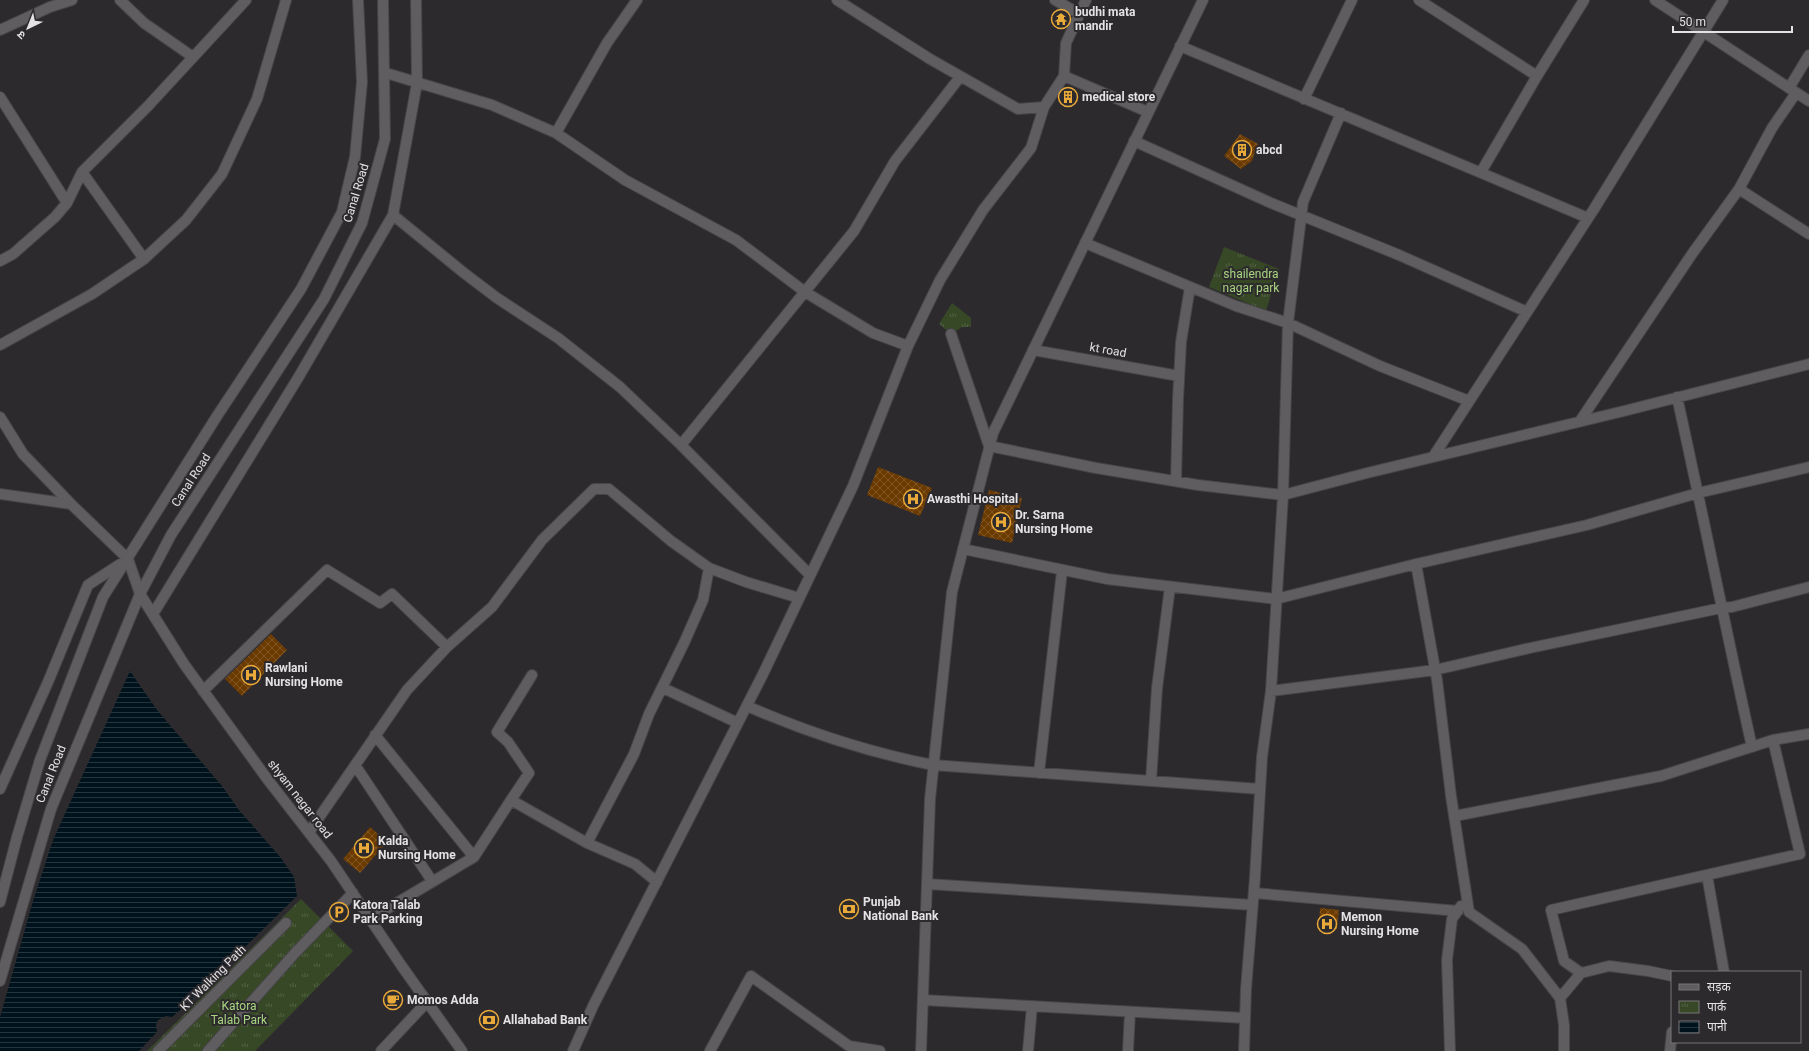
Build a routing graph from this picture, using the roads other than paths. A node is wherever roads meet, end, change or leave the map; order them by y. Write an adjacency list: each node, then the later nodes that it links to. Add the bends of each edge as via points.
1 (72, 0): 19 (street)
2 (120, 0): 23 (street, via 144,24)
3 (246, 0): 23 (street)
4 (286, 0): 47 (street, via 257,99 222,174 186,220)
5 (358, 0): 73 (street, Canal Road, via 362,82 355,157 342,212 301,290 217,416)
6 (384, 0): 24 (street, Canal Road)
7 (416, 0): 28 (street)
8 (637, 0): 36 (street, via 607,43)
9 (837, 0): 27 (street)
10 (1055, 0): 18 (street)
11 (1086, 0): 18 (street)
12 (1203, 0): 21 (street)
13 (1352, 0): 31 (street)
14 (1419, 0): 26 (street)
15 (1584, 0): 26 (street)
16 (1656, 0): 20 (street)
17 (1724, 0): 20 (street)
18 (1080, 14): 25 (street, via 1066,43)
19 (0, 30)
20 (1704, 32): 29 (street); 44 (street)
21 (1180, 46): 31 (street); 34 (street)
22 (1809, 55): 29 (street)
23 (193, 57): 38 (street)
24 (386, 73): 28 (street); 80 (street, Canal Road, via 385,138 362,223 324,299 171,535)
25 (1064, 76): 33 (street); 34 (street)
26 (1536, 76): 39 (street)
27 (960, 77): 33 (street, via 1018,109); 50 (street, via 895,161 854,231)
28 (417, 83): 36 (street, via 492,105); 42 (street)
29 (1792, 90): 32 (street); 40 (street)
30 (0, 97): 41 (street)
31 (1304, 99): 35 (street)
32 (1809, 101)
33 (1044, 107): 55 (street, via 1031,148 983,210 940,280)
34 (1148, 112): 37 (street)
35 (1341, 113): 39 (street); 43 (street, via 1303,202)
36 (556, 133): 50 (street, via 625,180 736,240)
37 (1134, 141): 43 (street); 46 (street)
38 (82, 172): 41 (street); 47 (street)
39 (1481, 172): 44 (street)
40 (1739, 188): 45 (street); 62 (street)
41 (67, 203): 48 (street, via 56,217 13,254)
42 (393, 215): 63 (street, via 497,298 558,338 620,387); 84 (street, via 298,378)
43 (1301, 216): 51 (street, via 1399,255); 52 (street)
44 (1588, 218): 51 (street)
45 (1809, 234)
46 (1085, 243): 49 (street); 56 (street)
47 (144, 258): 54 (street, via 92,294)
48 (0, 261)
49 (1190, 287): 52 (street); 58 (street, via 1181,342)
50 (805, 292): 55 (street, via 873,333); 63 (street)
51 (1527, 312): 60 (street)
52 (1288, 323): 60 (street, via 1380,366); 70 (street)
53 (951, 334): 64 (street)
54 (0, 345)
55 (908, 346): 77 (street, via 853,486)
56 (1033, 350): 58 (street, kt road); 64 (street)
57 (1809, 364): 59 (street)
58 (1179, 376): 67 (street)
59 (1676, 397): 62 (street); 68 (street)
60 (1469, 402): 65 (street)
61 (0, 417): 71 (street, via 23,454)
62 (1580, 421): 65 (street)
63 (681, 445): 77 (street)
64 (989, 446): 67 (street); 72 (street)
65 (1433, 457): 70 (street)
66 (1809, 467): 68 (street)
67 (1176, 481): 70 (street)
68 (1698, 493): 74 (street, via 1587,525); 83 (street)
69 (0, 494): 71 (street)
70 (1283, 495): 82 (street)
71 (71, 504): 73 (street)
72 (963, 549): 76 (street); 98 (street, via 952,592)
73 (128, 558): 80 (street, shyam nagar road); 101 (street, via 88,585); 115 (street, Canal Road, via 103,597 40,760)
74 (1416, 564): 82 (street); 86 (street)
75 (709, 568): 81 (street); 85 (street, via 671,541 609,489 594,489 542,540 492,607); 88 (street, via 703,600)
76 (1062, 571): 78 (street); 99 (street)
77 (810, 575): 81 (street)
78 (1170, 587): 82 (street); 100 (street, via 1156,688)
79 (1809, 587): 83 (street)
80 (140, 594): 84 (street, shyam nagar road); 123 (street, Canal Road, via 51,808)
81 (799, 598): 91 (street)
82 (1276, 599): 90 (street)
83 (1720, 608): 86 (street); 96 (street)
84 (153, 614): 89 (street, shyam nagar road)
85 (447, 647): 89 (street, via 392,594 380,603 327,570); 94 (street, via 407,690)
86 (1435, 670): 90 (street); 104 (street)
87 (532, 675): 103 (street, via 497,732 508,742 529,773)
88 (663, 688): 92 (street); 106 (street, via 649,714 634,754)
89 (203, 691): 105 (street, shyam nagar road)
90 (1271, 691): 102 (street)
91 (747, 706): 92 (street); 98 (street, via 794,727 835,741)
92 (738, 723): 110 (street)
93 (1809, 734): 95 (street)
94 (375, 735): 97 (street); 107 (street)
95 (1773, 740): 96 (street); 108 (street, via 1800,854)
96 (1752, 747): 104 (street, via 1661,776)
97 (355, 765): 105 (street); 109 (street)
98 (933, 765): 99 (street); 111 (street)
99 (1039, 773): 100 (street)
100 (1151, 781): 102 (street)
101 (0, 789)
102 (1260, 789): 113 (street)
103 (511, 800): 106 (street); 107 (street)
104 (1454, 816): 114 (street)
105 (308, 832): 112 (street, shyam nagar road)
106 (587, 843): 110 (street, via 635,864)
107 (474, 857): 109 (street)
108 (1707, 875): 120 (street); 121 (street, via 1551,910 1564,962)
109 (432, 881): 118 (street)
110 (657, 882): 134 (street, via 593,1006)
111 (927, 884): 116 (street); 125 (street)
112 (353, 893): 118 (street, shyam nagar road); 131 (street, via 295,953)
113 (1254, 893): 116 (street); 117 (street)
114 (1467, 897): 117 (street); 124 (street, via 1469,912 1522,948)
115 (0, 902)
116 (1253, 905): 129 (street)
117 (1458, 911): 141 (street, via 1452,919 1447,960)
118 (370, 919): 126 (street, shyam nagar road)
119 (286, 923): 130 (street, KT Walking Path)
120 (1724, 971)
121 (1581, 973): 122 (street, via 1610,966 1648,970); 124 (street)
122 (1671, 976)
123 (0, 981)
124 (1560, 998): 142 (street)
125 (923, 1000): 127 (street); 137 (street)
126 (427, 1002): 132 (street); 133 (street, shyam nagar road)
127 (1032, 1006): 128 (street); 138 (street)
128 (1130, 1012): 129 (street); 139 (street)
129 (1245, 1018): 140 (street)
130 (158, 1051)
131 (208, 1051)
132 (381, 1051)
133 (462, 1051)
134 (573, 1051)
135 (710, 1051): 136 (street, via 751,976 849,1046)
136 (880, 1051)
137 (921, 1051)
138 (1028, 1051)
139 (1128, 1051)
140 (1244, 1051)
141 (1450, 1051)
142 (1564, 1051)

